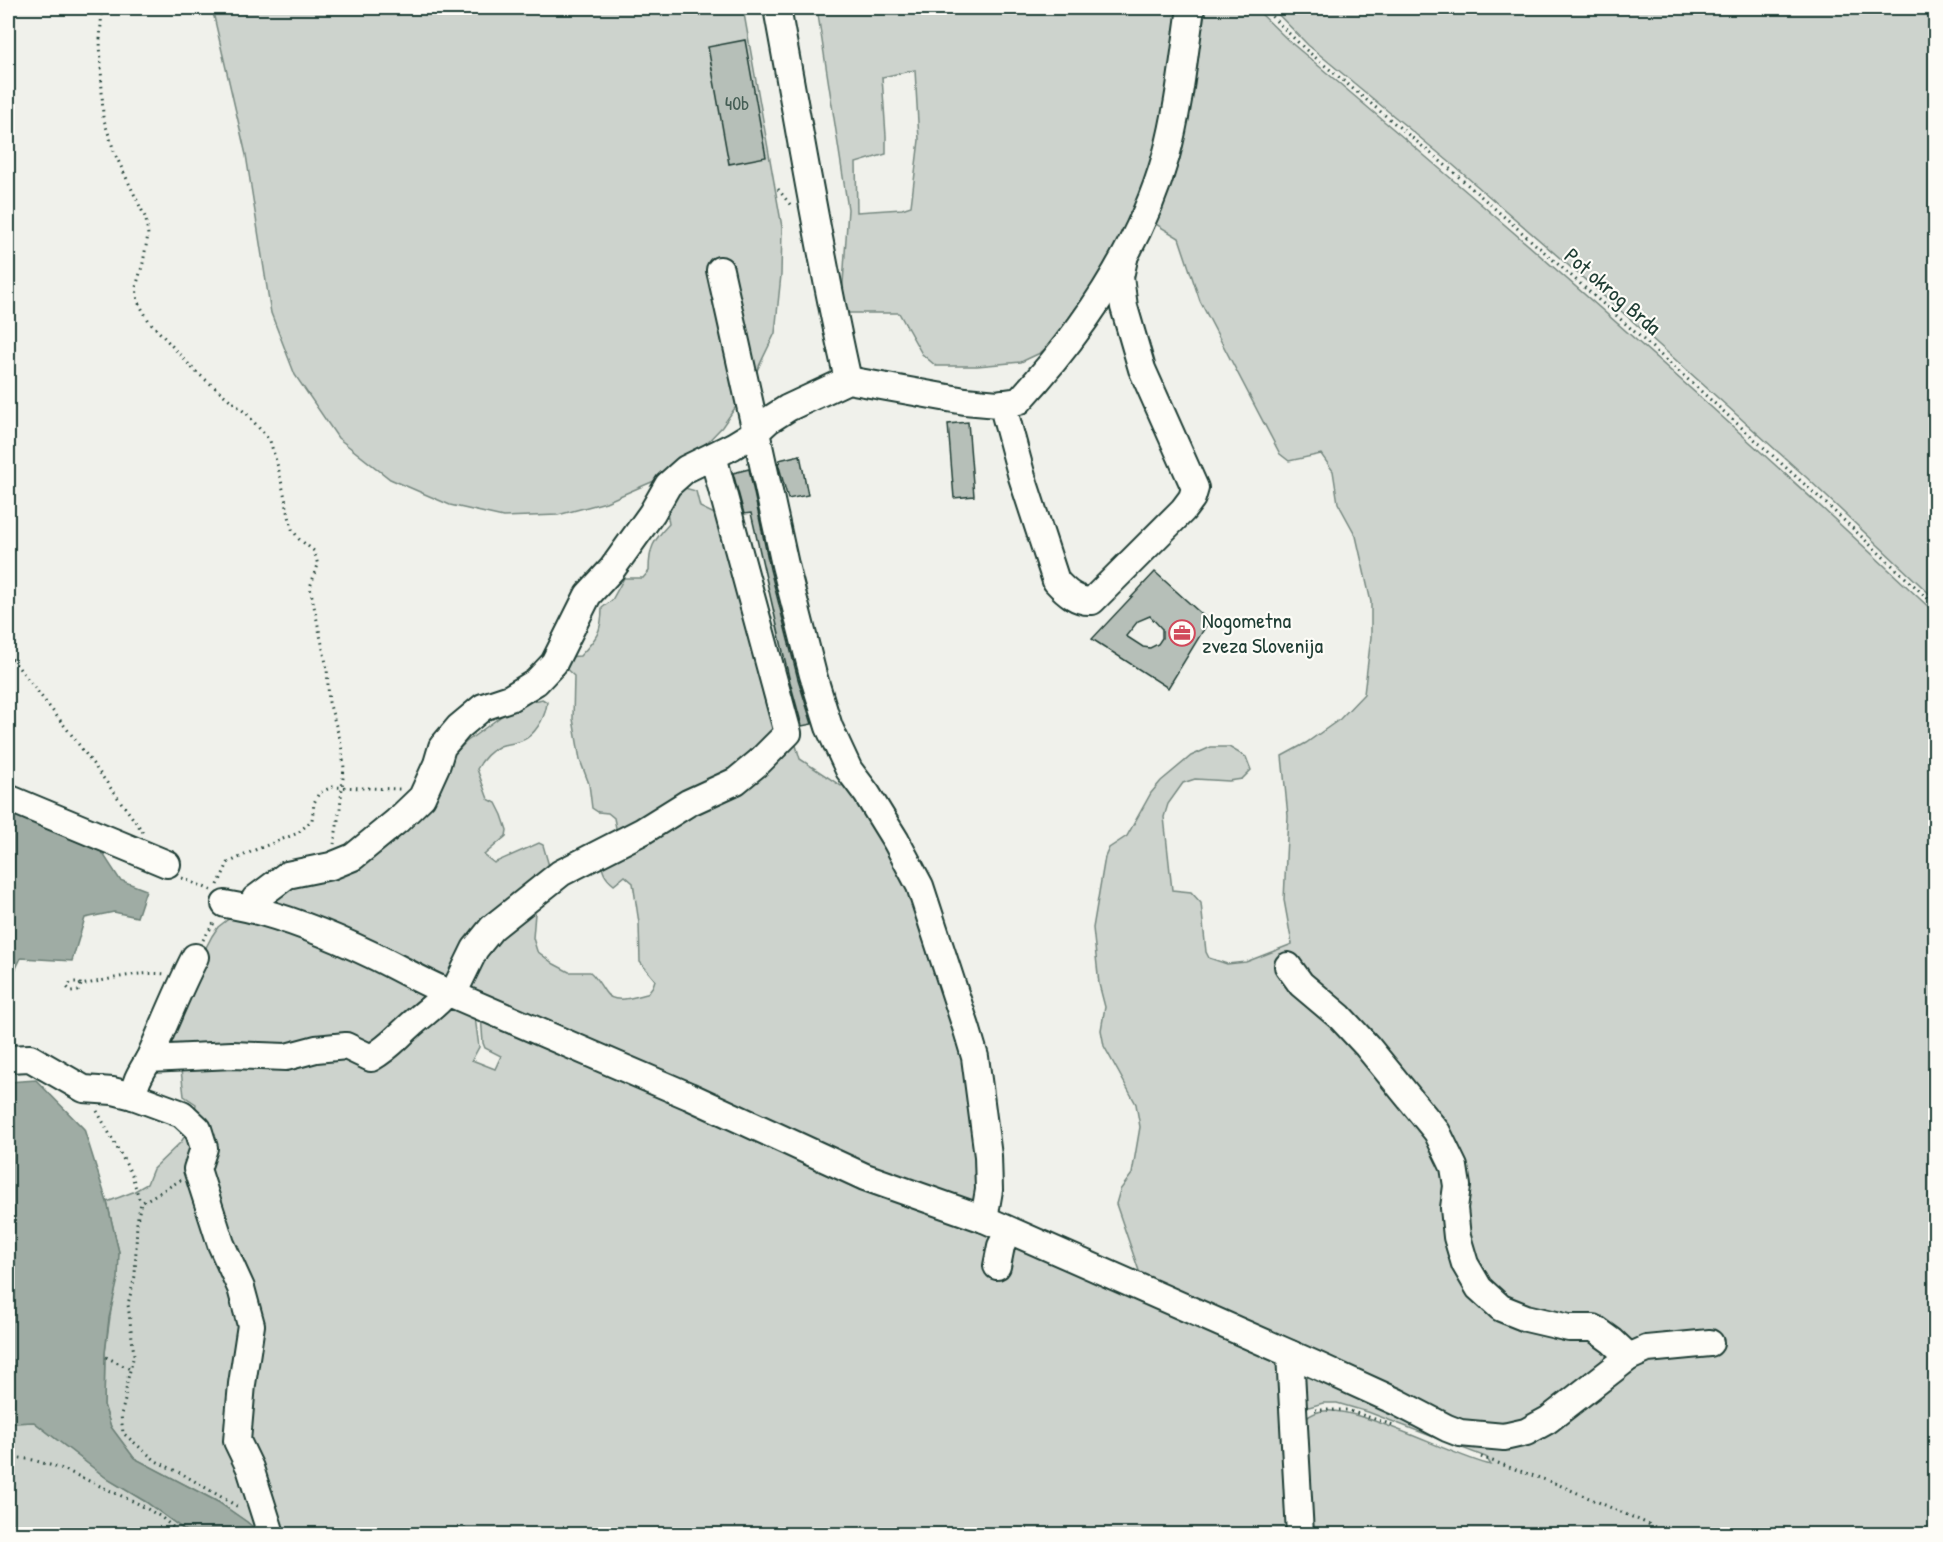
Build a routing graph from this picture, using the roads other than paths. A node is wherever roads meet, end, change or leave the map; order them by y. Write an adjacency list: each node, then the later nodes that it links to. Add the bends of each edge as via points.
1 (777, 8): 5 (lane)
2 (1191, 8): 3 (lane, via 1166,155 1151,201)
3 (1125, 256): 6 (lane, via 1069,343 1019,401); 6 (lane, via 1120,277 1124,307 1142,369 1195,488 1183,510 1092,601 1068,594 1056,581)
4 (720, 270): 7 (lane)
5 (848, 380): 6 (lane, via 965,401); 7 (lane, via 788,408)
6 (1002, 403)
7 (756, 432): 8 (lane); 9 (lane, via 785,565)
8 (714, 456): 10 (lane); 14 (lane, via 686,469 668,485 618,561 588,595 554,663 536,682 483,708 459,727 442,747 422,796 398,821 353,856 331,866 287,875 255,899)
9 (829, 727): 10 (lane, via 810,733); 21 (lane, via 849,770 896,841 920,886 942,948 975,1057 988,1156 989,1190)
10 (788, 733): 17 (lane, via 736,780 561,873 492,928)
11 (8, 798): 12 (lane)
12 (167, 864)
13 (225, 904): 14 (lane)
14 (250, 908): 17 (lane, via 370,954)
15 (1288, 966): 26 (lane, via 1301,984 1367,1046 1437,1132 1454,1167 1457,1237 1465,1264 1479,1288 1502,1308 1526,1318 1569,1328 1594,1328)
16 (190, 968): 19 (lane)
17 (450, 993): 19 (lane, via 387,1049 371,1058 346,1046 286,1057); 21 (lane, via 679,1091 865,1177)
18 (8, 1059): 20 (lane, via 30,1059 84,1089)
19 (149, 1059): 20 (lane)
20 (133, 1096): 27 (lane, via 182,1114 198,1129 204,1148 197,1169 251,1325 237,1441)
21 (984, 1219): 22 (lane)
22 (1009, 1231): 23 (lane); 25 (lane)
23 (997, 1266)
24 (1710, 1343): 26 (lane, via 1647,1349)
25 (1290, 1354): 26 (lane, via 1447,1428 1504,1437 1526,1432 1548,1420); 28 (lane)
26 (1629, 1358)
27 (271, 1534)
28 (1300, 1534)

